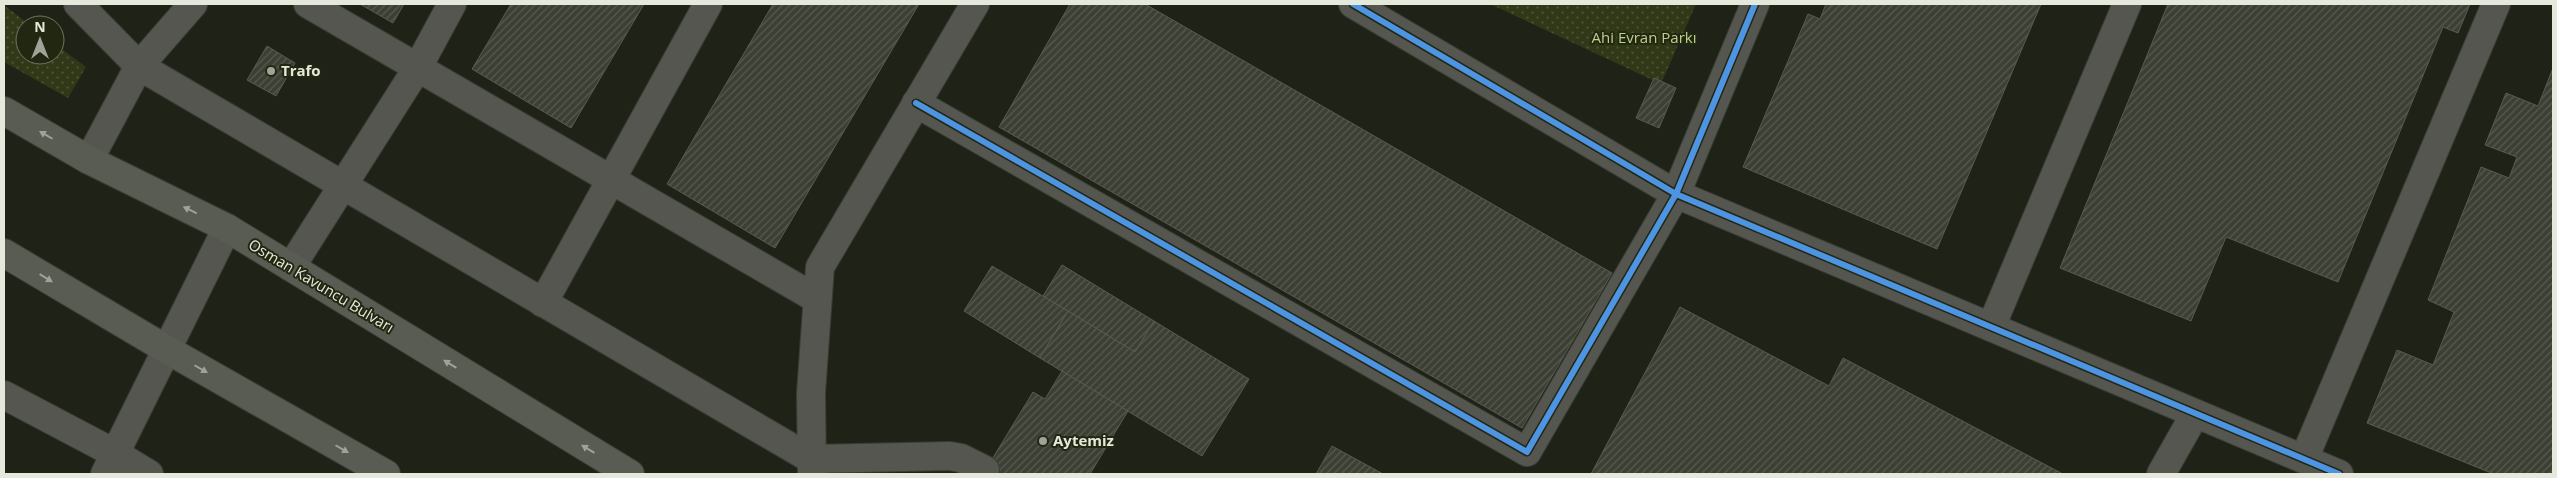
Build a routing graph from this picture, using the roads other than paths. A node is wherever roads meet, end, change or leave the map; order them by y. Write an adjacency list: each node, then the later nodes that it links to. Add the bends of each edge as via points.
1 (78, 4): 11 (street)
2 (193, 4): 11 (street)
3 (308, 4): 12 (street)
4 (452, 4): 12 (street)
5 (708, 4): 16 (street)
6 (975, 4): 13 (street)
7 (1353, 4): 18 (street)
8 (1755, 4): 18 (street)
9 (2127, 4): 24 (street)
10 (2496, 4): 28 (street)
11 (139, 66): 15 (street); 17 (street)
12 (418, 67): 16 (street); 17 (street)
13 (916, 103): 18 (street, via 1527,452); 22 (street, via 820,267)
14 (4, 111): 15 (highway, Osman Kavuncu Bulvarı, one-way to 14)
15 (89, 160): 19 (highway, Osman Kavuncu Bulvarı, one-way to 15)
16 (611, 180): 22 (street); 23 (street)
17 (342, 185): 21 (street); 23 (street)
18 (1676, 194): 24 (street)
19 (227, 228): 21 (highway, Osman Kavuncu Bulvarı); 25 (street)
20 (4, 253): 25 (highway, one-way to 25)
21 (291, 267): 34 (highway, Osman Kavuncu Bulvarı, one-way to 21)
22 (817, 299): 30 (street, via 811,393)
23 (544, 303): 30 (street)
24 (1991, 327): 27 (street)
25 (166, 349): 29 (street); 33 (highway, one-way to 33)
26 (4, 395): 29 (street)
27 (2196, 414): 28 (street); 35 (street)
28 (2304, 460): 36 (street)
29 (111, 464): 32 (street)
30 (811, 467): 31 (street, via 944,456 961,458)
31 (985, 470)
32 (149, 474)
33 (386, 474)
34 (630, 474)
35 (2161, 474)
36 (2339, 474)

